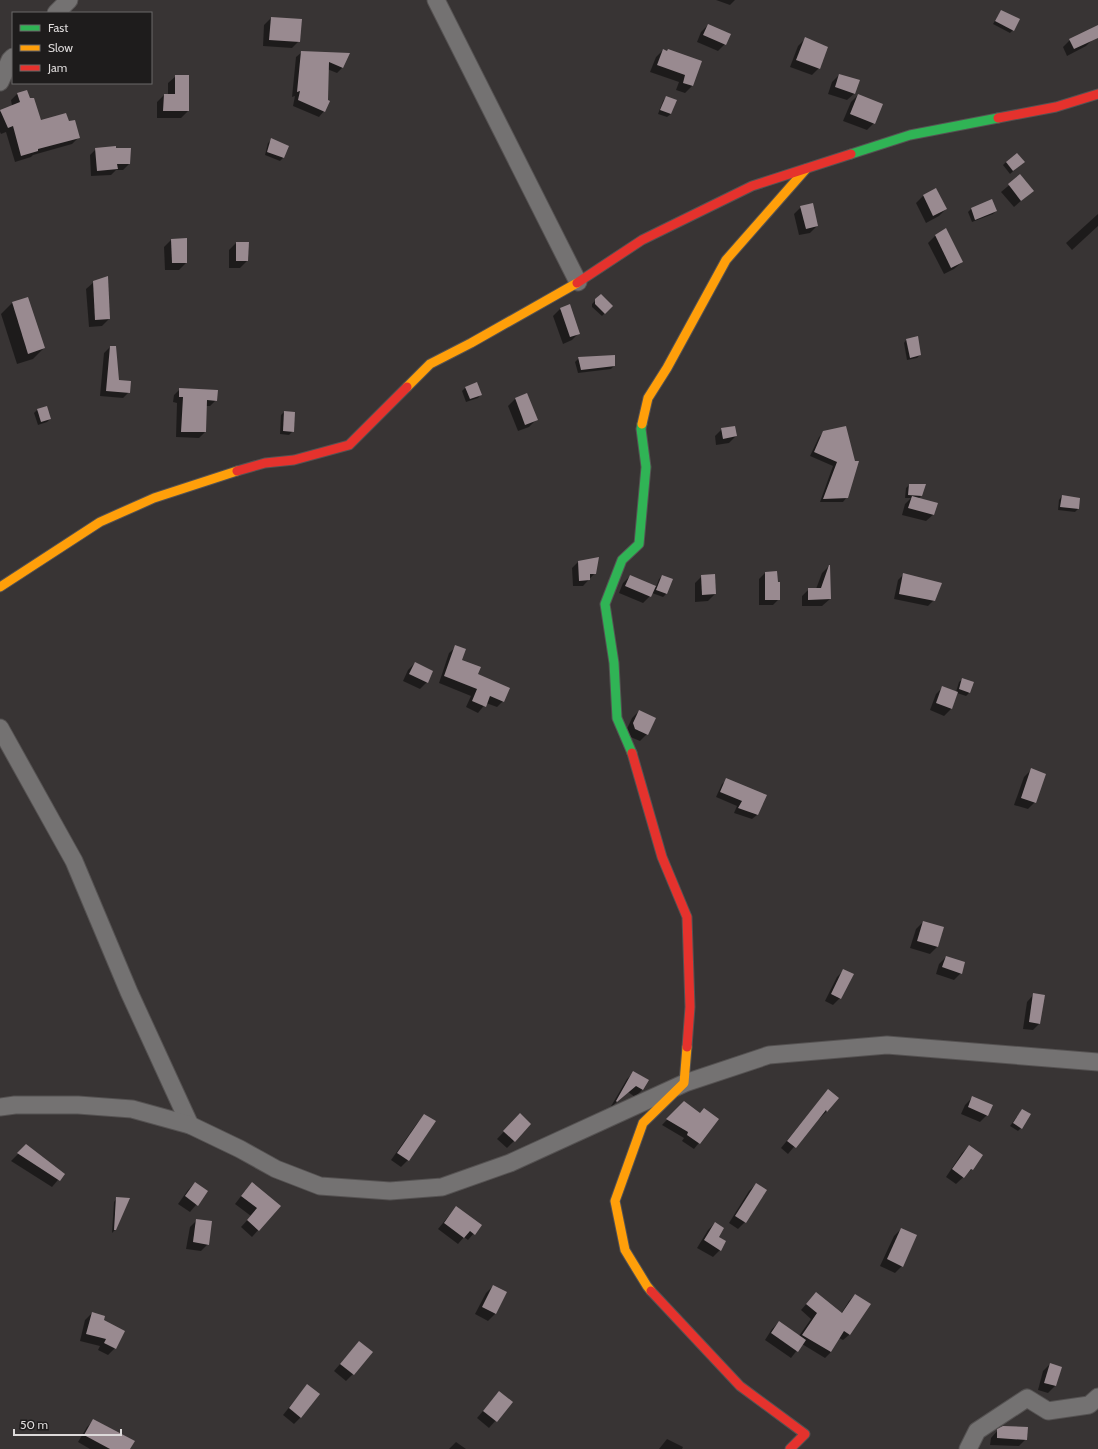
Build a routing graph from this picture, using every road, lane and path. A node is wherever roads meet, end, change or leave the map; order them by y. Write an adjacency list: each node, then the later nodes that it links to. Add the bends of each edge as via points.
1 (69, 0): 3 (street)
2 (436, 0): 8 (street)
3 (57, 12)
4 (12, 58): 5 (street)
5 (0, 82)
6 (1098, 94): 7 (street, via 1056,107 910,135)
7 (806, 168): 8 (street, via 752,186 642,240); 12 (street, via 726,260 648,398 641,429 646,467 639,544 622,560 605,604 614,663 617,718 635,760 662,857 687,917 690,1007)
8 (578, 282): 9 (street, via 430,364 349,445 294,460 265,463 154,498 100,522)
9 (0, 587)
10 (0, 728): 14 (street, via 74,861 129,992)
11 (1098, 1062): 12 (street, via 886,1045 769,1055)
12 (684, 1083): 14 (street, via 510,1163 442,1187 390,1191 320,1186 276,1170); 16 (street, via 643,1123 615,1201 625,1250 647,1286 740,1386 805,1434)
13 (0, 1106): 14 (street, via 78,1105 132,1109)
14 (190, 1125)
15 (1098, 1397): 17 (street, via 1089,1405 1048,1411 1027,1398 977,1431)
16 (790, 1449)
17 (968, 1449)

